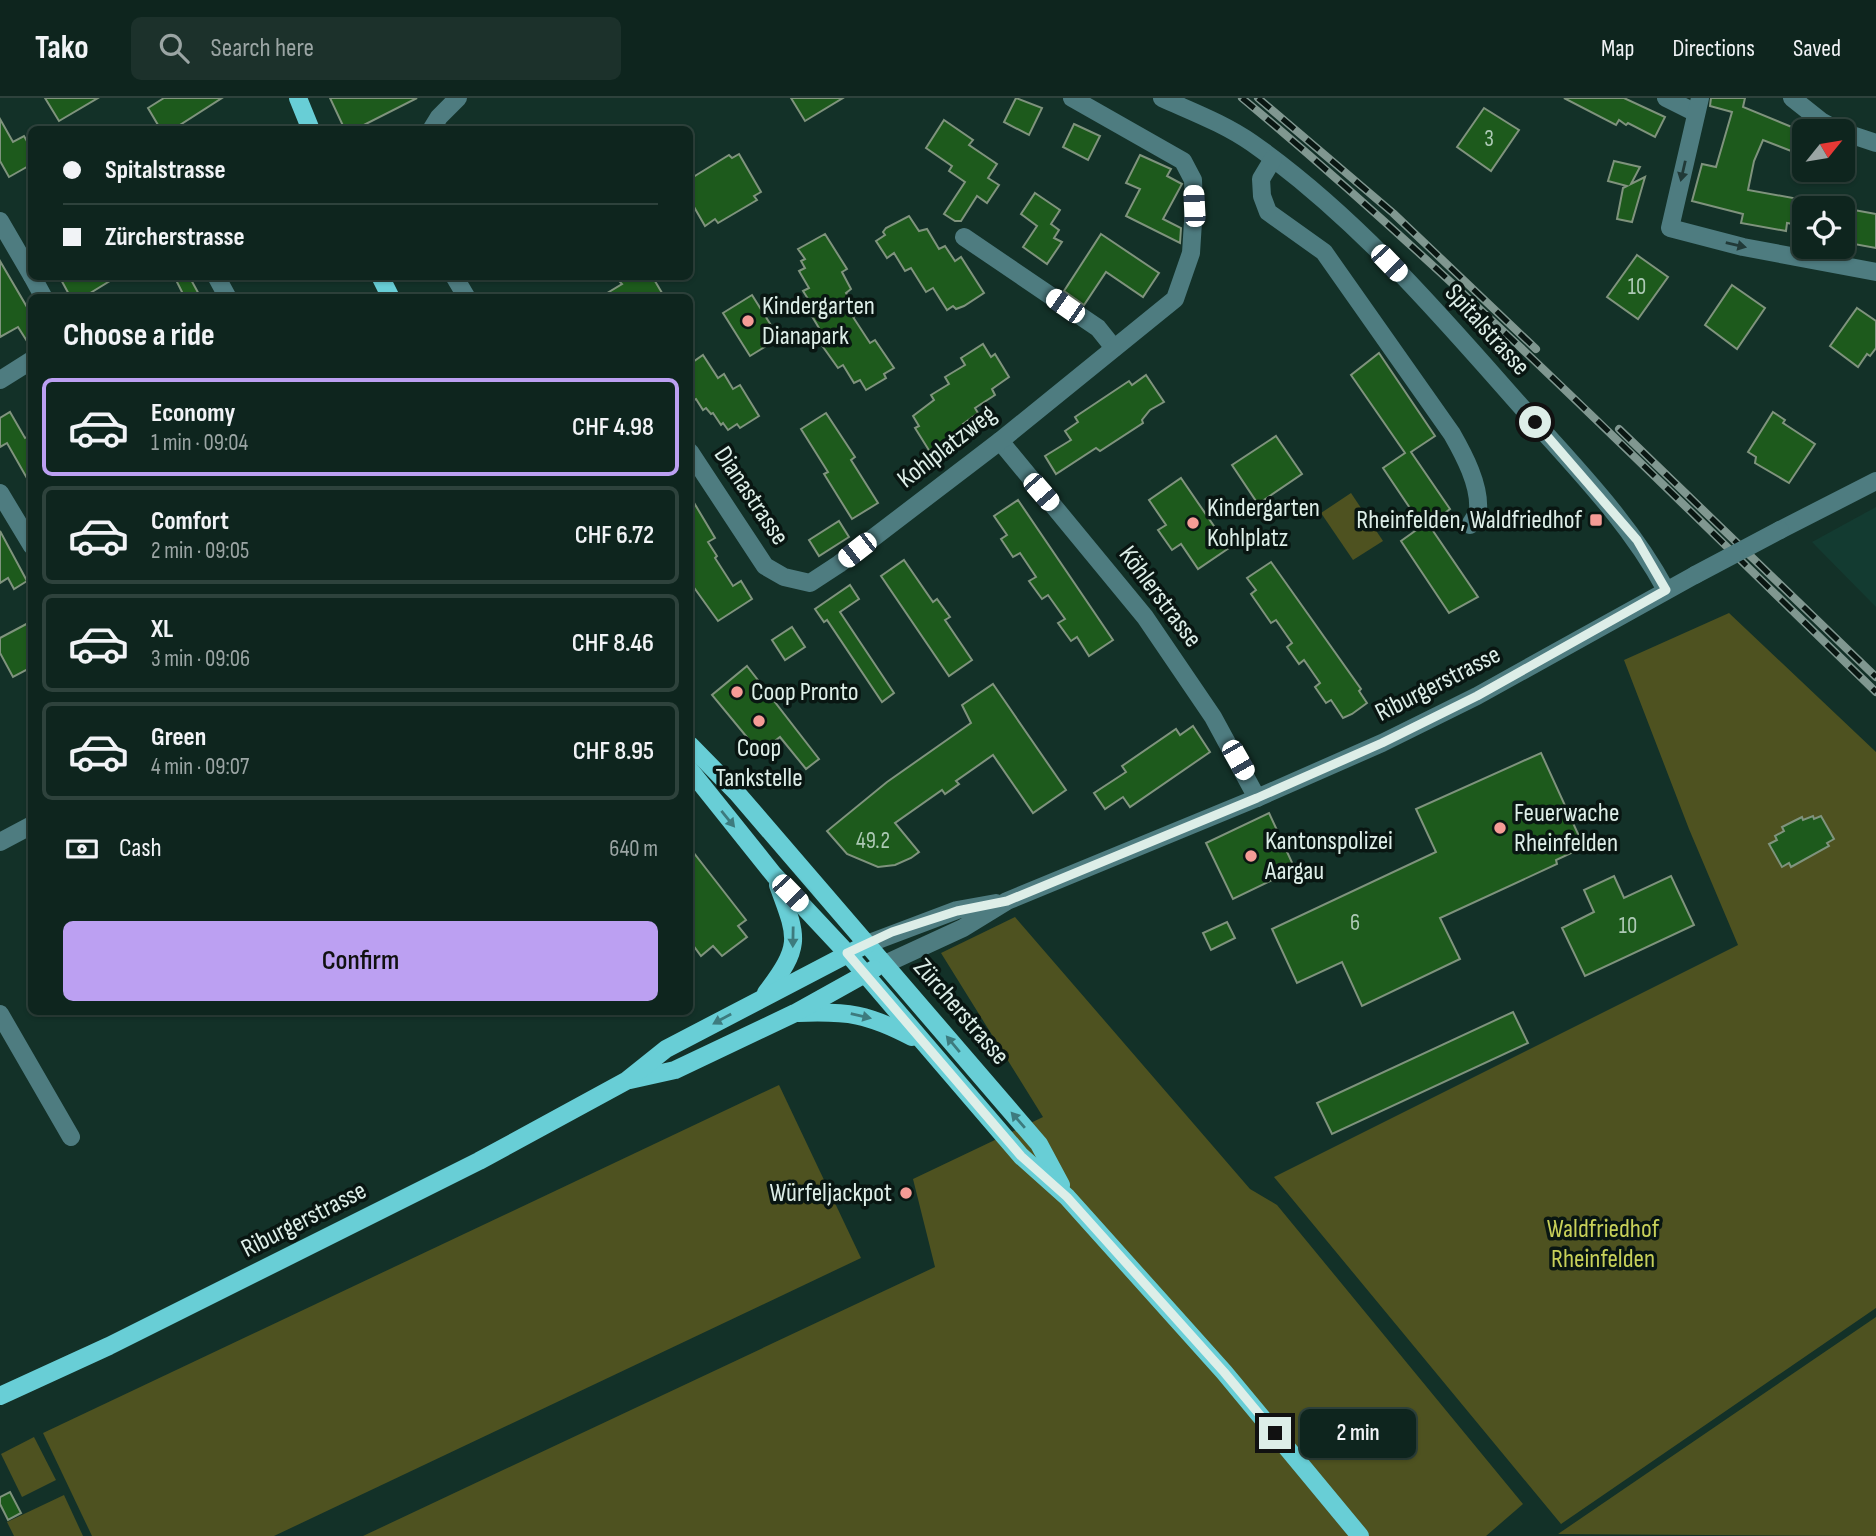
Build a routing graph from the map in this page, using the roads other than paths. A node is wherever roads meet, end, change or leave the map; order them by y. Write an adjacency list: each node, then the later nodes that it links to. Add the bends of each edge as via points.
1 (298, 98): 9 (main road)
2 (458, 98): 10 (street)
3 (1072, 98): 18 (street, Kohlplatzweg, via 1183,161 1193,180 1191,253 1175,299)
4 (1162, 98): 13 (street, Spitalstrasse, via 1230,130)
5 (1666, 98): 7 (street)
6 (1792, 98): 8 (street)
7 (1698, 106): 17 (street, one-way to 17, via 1670,228)
8 (1818, 119)
9 (310, 126)
10 (433, 126)
11 (1855, 136): 12 (street)
12 (1876, 143)
13 (1273, 159): 25 (street, via 1261,179 1268,212 1324,252 1452,434 1474,486 1478,512); 28 (street, Spitalstrasse, via 1357,229 1460,338 1625,525)
14 (0, 221): 16 (street)
15 (964, 237): 18 (street, via 1098,328)
16 (28, 269)
17 (1876, 272)
18 (1114, 348): 21 (street, Kohlplatzweg)
19 (28, 362): 20 (street)
20 (0, 380)
21 (1000, 441): 27 (street, Kohlplatzweg); 31 (street, Köhlerstrasse, via 1145,617 1213,717)
22 (693, 457): 27 (street, Dianastrasse, via 765,566 784,577)
23 (1876, 481): 28 (street, Riburgerstrasse, bridge)
24 (0, 493): 26 (street)
25 (1469, 525)
26 (28, 539)
27 (810, 583)
28 (1666, 590): 31 (street, Riburgerstrasse, via 1477,696)
29 (693, 748): 36 (main road, Zürcherstrasse)
30 (693, 774): 34 (main road, Zürcherstrasse, one-way to 34)
31 (1257, 798): 35 (street, Riburgerstrasse)
32 (28, 827): 33 (street)
33 (0, 842)
34 (774, 875): 37 (main road, Zürcherstrasse); 40 (main road, Riburgerstrasse, one-way to 40, via 795,940 791,957)
35 (1007, 901): 36 (street, Riburgerstrasse, via 957,911); 38 (street, Riburgerstrasse, via 963,928)
36 (867, 944): 37 (main road, Riburgerstrasse); 38 (main road, Zürcherstrasse)
37 (847, 953): 39 (main road, Zürcherstrasse); 40 (main road, Riburgerstrasse)
38 (884, 964): 39 (main road, Riburgerstrasse); 46 (main road, Zürcherstrasse, one-way to 38, via 1039,1144)
39 (865, 974): 41 (main road, Riburgerstrasse); 43 (main road, Zürcherstrasse)
40 (765, 995): 44 (main road, Riburgerstrasse, one-way to 44, via 666,1049)
41 (795, 1013): 43 (main road, one-way to 43, via 854,1013 881,1020); 44 (main road, Riburgerstrasse, via 675,1070)
42 (0, 1014): 45 (street)
43 (921, 1041): 46 (main road, Zürcherstrasse, via 1021,1156)
44 (626, 1081): 47 (main road, Riburgerstrasse, via 467,1167)
45 (71, 1137)
46 (1067, 1197): 48 (main road, Zürcherstrasse, via 1224,1372)
47 (0, 1396)
48 (1360, 1536)

